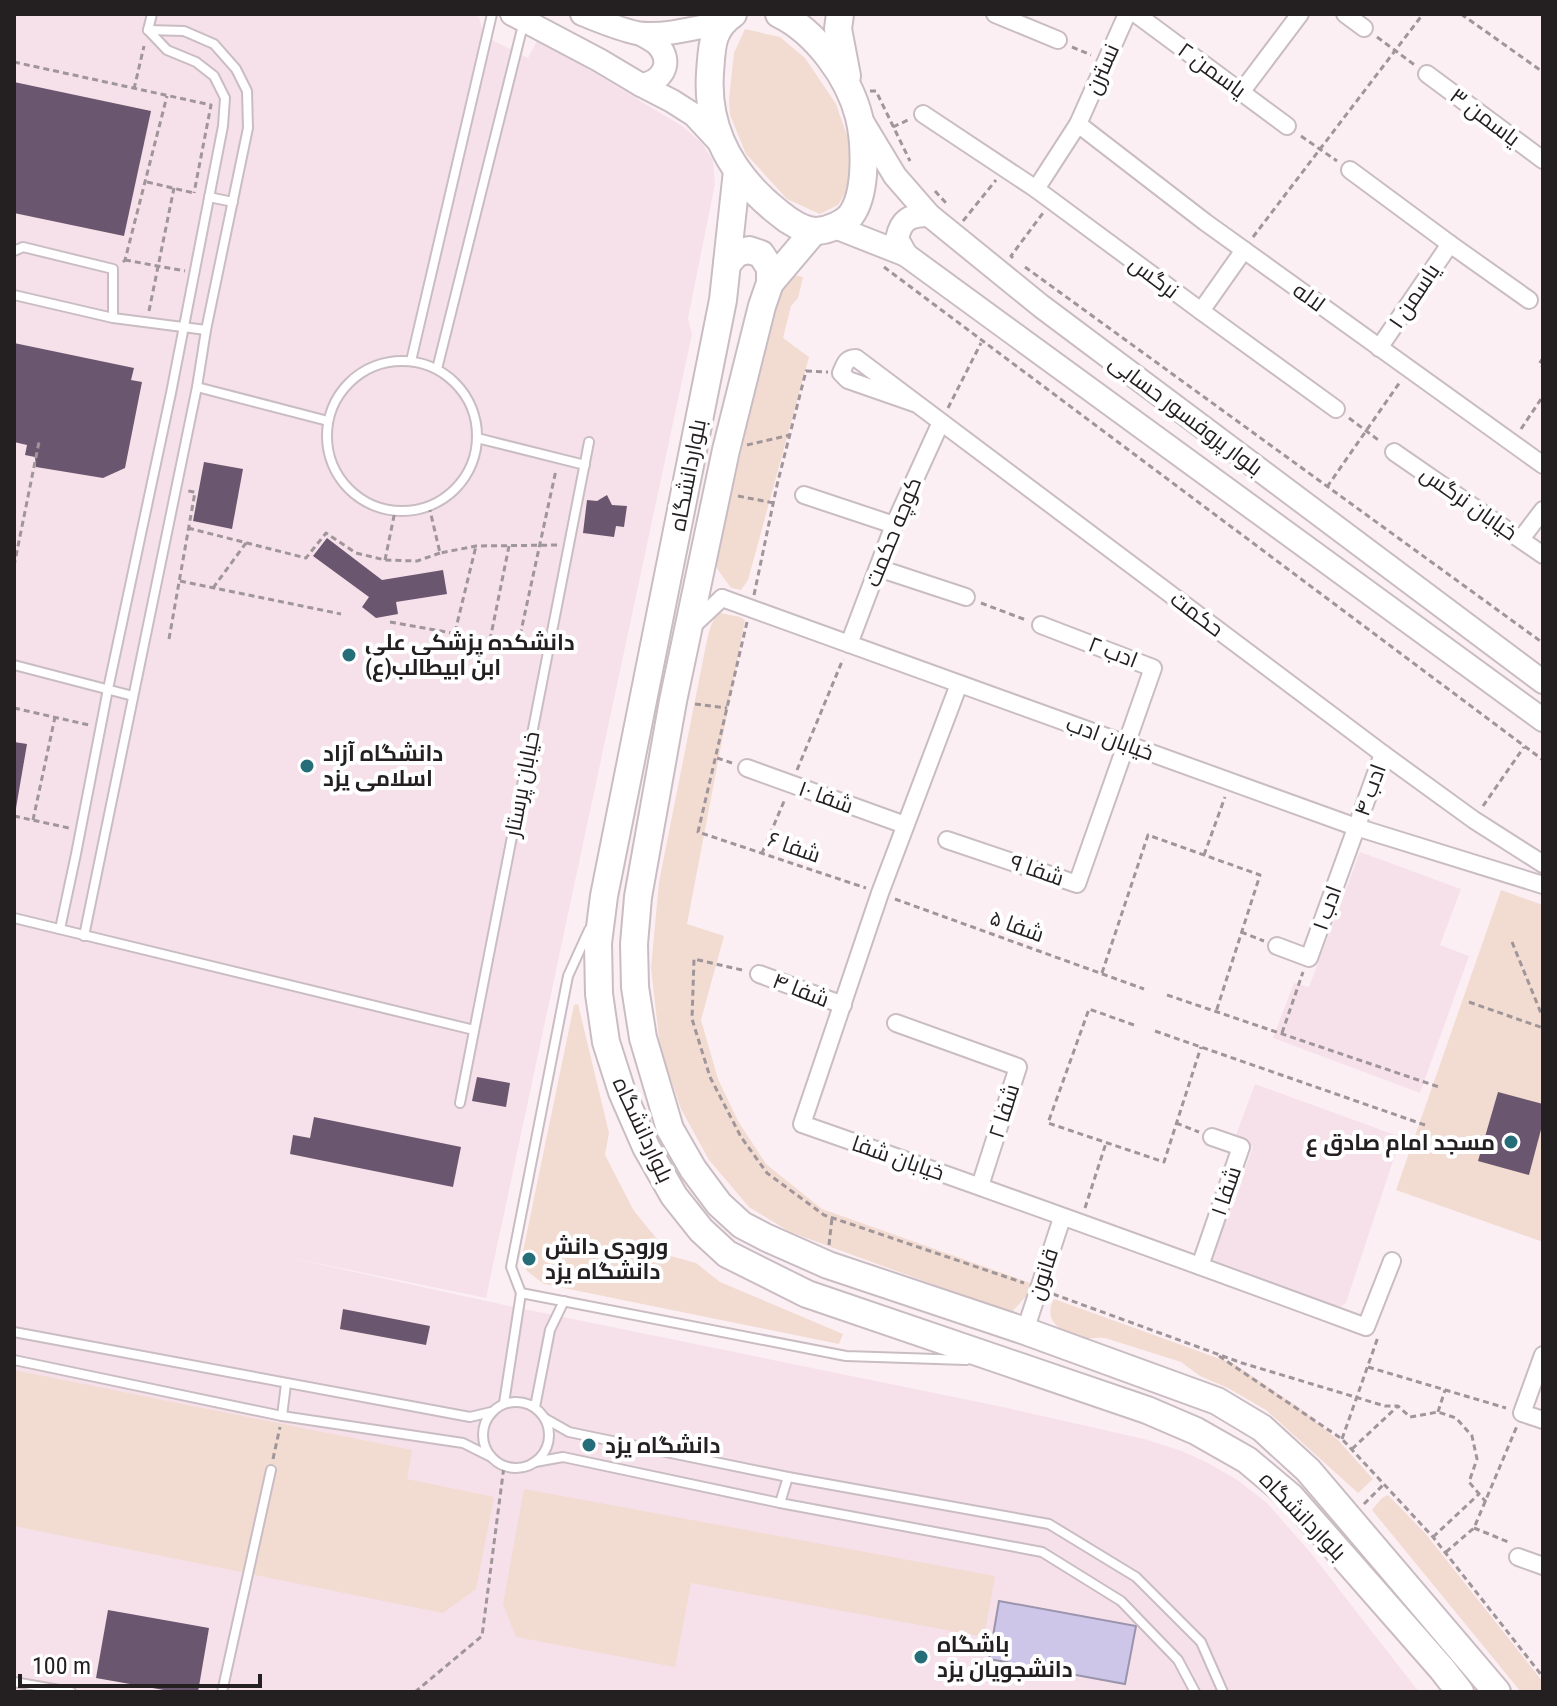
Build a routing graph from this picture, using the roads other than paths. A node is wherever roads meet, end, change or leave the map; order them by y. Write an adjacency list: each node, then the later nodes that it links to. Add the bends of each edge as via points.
1 (152, 14): 14 (lane)
2 (492, 14): 47 (lane)
3 (582, 14): 15 (main road)
4 (779, 14): 19 (main road, via 816,42)
5 (840, 14): 19 (main road)
6 (995, 14): 16 (street)
7 (1127, 14): 23 (street, نسترن)
8 (1136, 14): 20 (street, یاسمن ۲)
9 (1300, 14): 20 (street)
10 (1345, 14): 13 (street)
11 (518, 17): 18 (main road); 48 (lane)
12 (727, 18): 15 (main road, via 681,31); 25 (main road, via 712,48 709,89)
13 (1364, 28)
14 (148, 30): 30 (lane, via 167,50 214,76 225,98); 31 (lane, via 184,31 214,44 247,91 248,128)
15 (641, 34): 18 (main road, via 657,44 665,61 659,78)
16 (1058, 40)
17 (1427, 74): 26 (street, یاسمن ۳)
18 (641, 85): 25 (main road, via 694,115)
19 (850, 91): 22 (main road, بلواردانشگاه)
20 (1242, 91): 24 (street, یاسمن ۲)
21 (923, 114): 29 (street, نرگس)
22 (859, 117): 32 (main road, بلوار پروفسور حسابی, via 895,176); 33 (main road, بلواردانشگاه, via 861,190 853,214)
23 (1078, 124): 29 (street); 35 (street, لاله)
24 (1287, 126)
25 (723, 147): 28 (main road)
26 (1543, 160)
27 (1350, 170): 34 (street, یاسمن ۱)
28 (737, 171): 33 (main road, via 789,222); 38 (main road, بلواردانشگاه)
29 (1036, 189): 42 (street, نرگس)
30 (209, 197): 31 (lane); 44 (lane)
31 (233, 202): 45 (lane)
32 (929, 215): 37 (main road, via 915,215 902,225 897,239); 72 (main road, بلوار پروفسور حسابی, via 1041,306)
33 (824, 229): 37 (main road, بلوار پروفسور حسابی); 39 (main road, بلواردانشگاه)
34 (1450, 244): 41 (street, یاسمن ۱); 46 (street, یاسمن ۱)
35 (1244, 250): 42 (street); 46 (street, لاله)
36 (14, 251): 43 (lane, via 23,247 113,269)
37 (906, 255): 76 (main road, بلوار پروفسور حسابی)
38 (727, 264): 39 (main road, via 737,253 761,254 770,268); 85 (main road, بلواردانشگاه)
39 (770, 283): 63 (main road, بلواردانشگاه)
40 (14, 295): 43 (lane)
41 (1529, 300)
42 (1201, 311): 51 (street, نرگس)
43 (113, 318): 44 (lane)
44 (183, 328): 45 (lane); 74 (lane)
45 (206, 330): 49 (lane)
46 (1379, 348): 58 (street, لاله)
47 (411, 361): 48 (lane); 52 (lane, via 374,366 358,375 344,388)
48 (437, 369): 54 (lane, via 471,405)
49 (197, 387): 52 (lane); 75 (lane)
50 (917, 404): 50 (street, حکمت, via 856,358 846,362 841,373 848,380); 53 (street, حکمت)
51 (1336, 409)
52 (328, 421): 54 (lane, via 335,470 350,490 395,511 442,500 473,462)
53 (941, 422): 61 (street, کوچه حکمت); 78 (street, حکمت)
54 (477, 438): 57 (lane)
55 (589, 442): 57 (lane, خیابان پرستار)
56 (1394, 452): 62 (street, خیابان نرگس)
57 (585, 465): 93 (lane, خیابان پرستار)
58 (1543, 465)
59 (804, 495): 61 (street)
60 (1543, 510): 62 (street)
61 (894, 525): 65 (street, کوچه حکمت)
62 (1521, 539): 64 (street, خیابان نرگس)
63 (705, 553): 67 (street, via 706,572); 69 (main road, بلواردانشگاه)
64 (1543, 555)
65 (878, 568): 66 (street); 70 (street, کوچه حکمت)
66 (966, 597)
67 (722, 598): 69 (street); 70 (street, خیابان ادب)
68 (1041, 625): 77 (street, ادب ۲, via 1153,668)
69 (689, 629): 102 (main road, بلواردانشگاه, via 638,897 634,944 643,1038 670,1129 719,1204 742,1225 828,1265)
70 (849, 644): 73 (street, خیابان ادب)
71 (14, 665): 74 (lane)
72 (1543, 682)
73 (959, 684): 77 (street, خیابان ادب); 80 (street, خیابان شفا)
74 (108, 689): 75 (lane); 87 (lane)
75 (133, 696): 88 (lane)
76 (1543, 720)
77 (1127, 744): 81 (street, خیابان ادب); 82 (street, شفا ۹, via 1077,884)
78 (1383, 754): 81 (street, ادب ۴); 83 (street, حکمت)
79 (747, 768): 80 (street, شفا ۱۰)
80 (905, 825): 91 (street, خیابان شفا)
81 (1356, 827): 84 (street, خیابان ادب); 89 (street, ادب ۱, via 1309,958)
82 (947, 840)
83 (1543, 864)
84 (1543, 885)
85 (604, 896): 100 (lane, via 568,976 511,1267); 106 (main road, بلواردانشگاه, via 598,943 606,1042 646,1147 701,1230 727,1254 807,1294)
86 (14, 918): 87 (lane)
87 (60, 929): 88 (lane)
88 (84, 936): 93 (lane)
89 (1277, 946)
90 (759, 974): 91 (street, شفا ۴)
91 (843, 1005): 96 (street, خیابان شفا, via 802,1124)
92 (896, 1023): 96 (street, شفا ۲, via 1018,1067)
93 (474, 1030): 94 (lane, خیابان پرستار)
94 (460, 1103)
95 (1212, 1137): 99 (street, شفا ۱, via 1241,1147)
96 (980, 1186): 97 (street, خیابان شفا)
97 (1062, 1218): 99 (street, خیابان شفا); 102 (street, قانون)
98 (1392, 1261): 99 (street, خیابان شفا, via 1366,1327)
99 (1200, 1266)
100 (521, 1293): 101 (lane); 108 (lane)
101 (564, 1301): 106 (lane, via 846,1356); 109 (lane, via 550,1330)
102 (1025, 1331): 127 (main road, بلواردانشگاه, via 1217,1401 1262,1428 1308,1470)
103 (14, 1332): 107 (lane)
104 (1543, 1355): 113 (street, via 1522,1413)
105 (14, 1360): 111 (lane)
106 (999, 1361): 126 (main road, بلواردانشگاه, via 1147,1410 1247,1460 1291,1497)
107 (286, 1384): 110 (lane, via 470,1417); 111 (lane)
108 (504, 1403): 109 (lane, via 520,1401); 110 (lane)
109 (535, 1407): 112 (lane)
110 (491, 1412): 114 (lane, via 483,1426)
111 (282, 1416): 114 (lane, via 463,1443)
112 (546, 1419): 115 (lane, via 546,1450); 117 (lane, via 569,1432)
113 (1543, 1420)
114 (491, 1457): 115 (lane, via 520,1468)
115 (535, 1462): 118 (lane, via 563,1457)
116 (271, 1470): 123 (lane)
117 (788, 1477): 118 (lane); 125 (lane, via 1049,1524 1136,1577 1201,1642)
118 (780, 1503): 124 (lane, via 1042,1552 1121,1601 1178,1660)
119 (1518, 1557): 120 (street)
120 (1543, 1566)
121 (14, 1682): 122 (lane)
122 (71, 1692)
123 (222, 1692)
124 (1195, 1692)
125 (1223, 1692)
126 (1460, 1692)
127 (1497, 1692)

